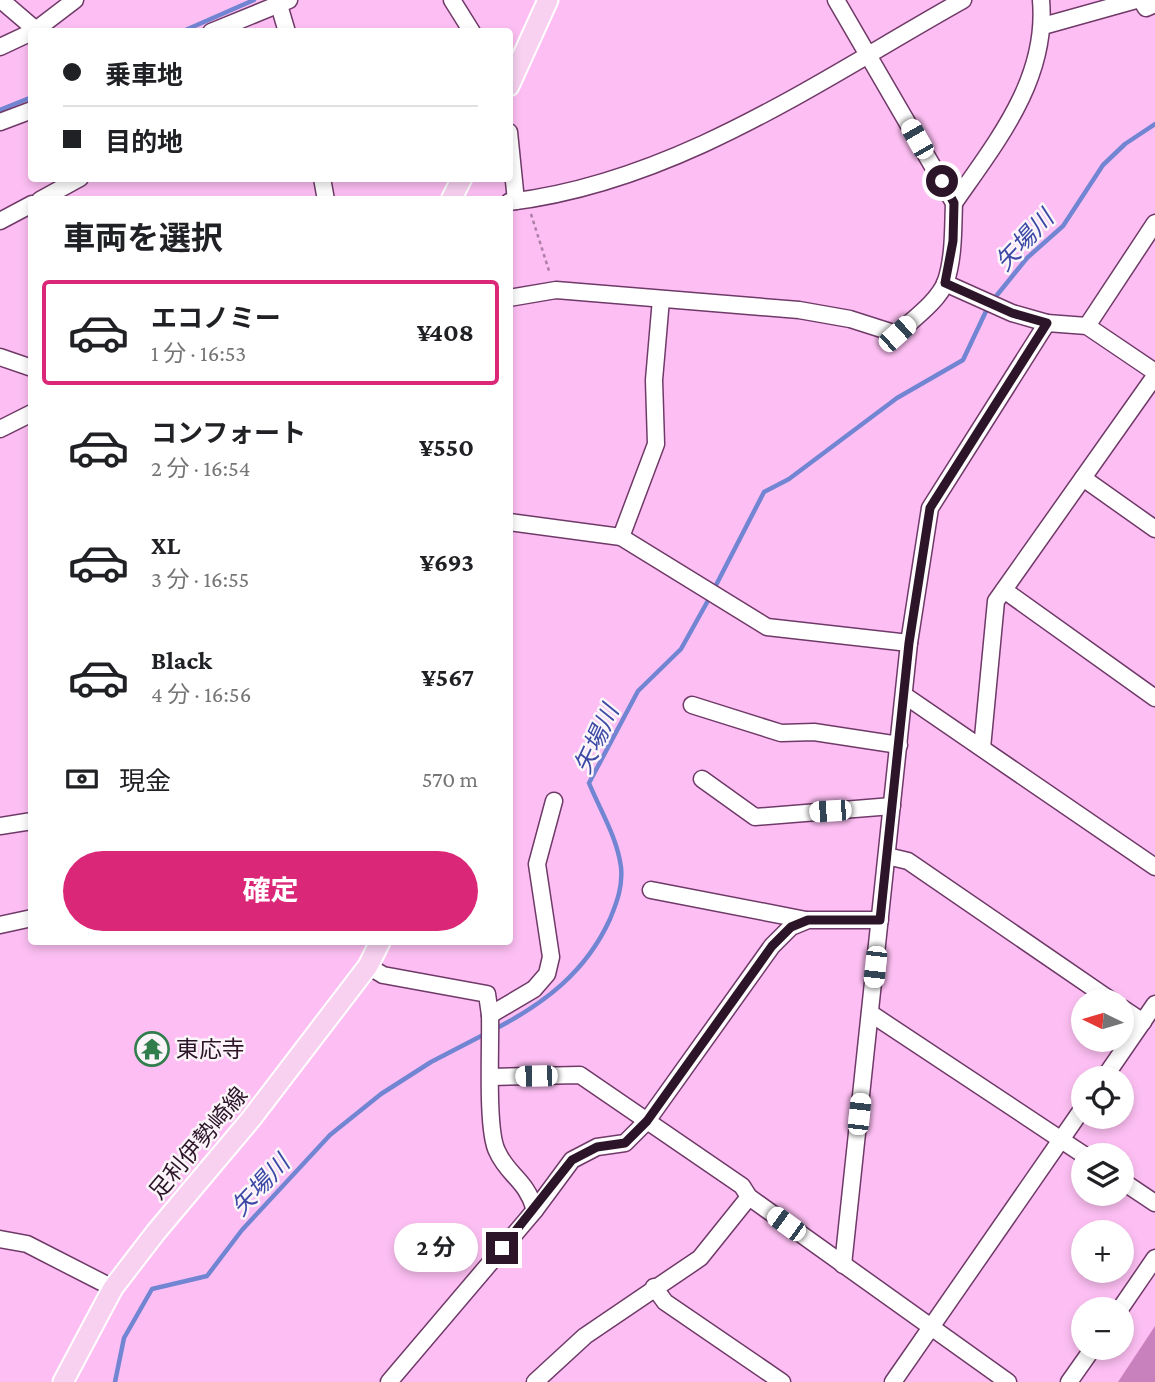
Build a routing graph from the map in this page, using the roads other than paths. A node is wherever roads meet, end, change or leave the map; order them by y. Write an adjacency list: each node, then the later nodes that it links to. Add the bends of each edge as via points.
1 (1, 0): 12 (street)
2 (75, 0): 13 (street)
3 (452, 0): 16 (street)
4 (548, 0): 20 (main road)
5 (835, 0): 19 (street)
6 (963, 0): 19 (street)
7 (1041, 0): 11 (street)
8 (1138, 0): 10 (street, via 1146,8); 11 (street)
9 (284, 2): 14 (street); 15 (street)
10 (1155, 4)
11 (1043, 26): 27 (street, via 1033,75 1005,128)
12 (30, 28)
13 (37, 28)
14 (221, 28)
15 (287, 28)
16 (470, 28)
17 (28, 33): 18 (street)
18 (0, 47)
19 (867, 54): 26 (street, via 734,131 572,190); 27 (street)
20 (513, 75)
21 (28, 112): 22 (street)
22 (0, 122)
23 (513, 166): 26 (street)
24 (73, 182): 25 (street)
25 (47, 196)
26 (517, 200)
27 (954, 203): 31 (street)
28 (28, 206): 29 (street)
29 (0, 220)
30 (1155, 223): 35 (street)
31 (945, 283): 33 (street, via 897,334 799,310); 34 (street)
32 (513, 297): 33 (street, via 556,290)
33 (661, 299): 44 (street, via 654,380 656,444)
34 (1047, 323): 35 (street); 46 (street, via 930,508)
35 (1087, 326): 38 (street)
36 (0, 357): 37 (street)
37 (28, 367)
38 (1155, 374): 41 (street)
39 (28, 415): 40 (street)
40 (0, 429)
41 (1083, 478): 43 (street); 45 (street)
42 (513, 523): 44 (street)
43 (1155, 529)
44 (621, 537): 46 (street, via 767,627)
45 (1004, 590): 48 (street); 51 (street, via 996,601)
46 (909, 643): 47 (street)
47 (904, 695): 50 (street); 51 (street)
48 (1155, 698)
49 (692, 705): 50 (street, via 781,733 814,732)
50 (899, 745): 54 (street)
51 (982, 748): 58 (street)
52 (702, 779): 54 (street, via 755,817)
53 (554, 801): 69 (street, via 537,864 551,957 547,974 534,989)
54 (892, 806): 57 (street)
55 (28, 822): 56 (street)
56 (0, 826)
57 (887, 856): 62 (street); 66 (street, via 908,861)
58 (1155, 867)
59 (651, 890): 61 (street)
60 (28, 919): 63 (street)
61 (808, 920): 62 (street); 74 (street, via 791,927 772,946)
62 (880, 920): 68 (street)
63 (0, 925)
64 (378, 945): 65 (main road, 足利伊勢崎線)
65 (368, 966): 69 (street, via 383,975 487,994); 86 (main road, 足利伊勢崎線)
66 (1095, 989)
67 (1155, 1004): 71 (street)
68 (870, 1013): 76 (street); 84 (street)
69 (490, 1014): 73 (street)
70 (1134, 1016): 71 (street)
71 (1143, 1022): 72 (street)
72 (1112, 1066)
73 (491, 1077): 74 (street, via 580,1075); 81 (street, via 493,1139 505,1164 528,1189)
74 (647, 1121): 79 (street, via 742,1186); 81 (street, via 625,1143 597,1147 572,1160)
75 (1071, 1125): 76 (street)
76 (1061, 1140): 77 (street); 88 (street)
77 (1071, 1147)
78 (1134, 1189): 80 (street)
79 (749, 1197): 84 (street); 85 (street, via 700,1258)
80 (1155, 1203)
81 (535, 1210): 92 (street)
82 (0, 1239): 86 (street, via 27,1244)
83 (1155, 1258): 87 (street)
84 (842, 1265): 88 (street)
85 (654, 1287): 90 (street, via 585,1336); 93 (street, via 664,1301)
86 (113, 1288): 91 (main road, 足利伊勢崎線)
87 (1128, 1297)
88 (931, 1327): 94 (street); 95 (street)
89 (1085, 1360): 96 (street)
90 (540, 1380)
91 (63, 1382)
92 (389, 1382)
93 (782, 1382)
94 (893, 1382)
95 (1008, 1382)
96 (1069, 1382)

